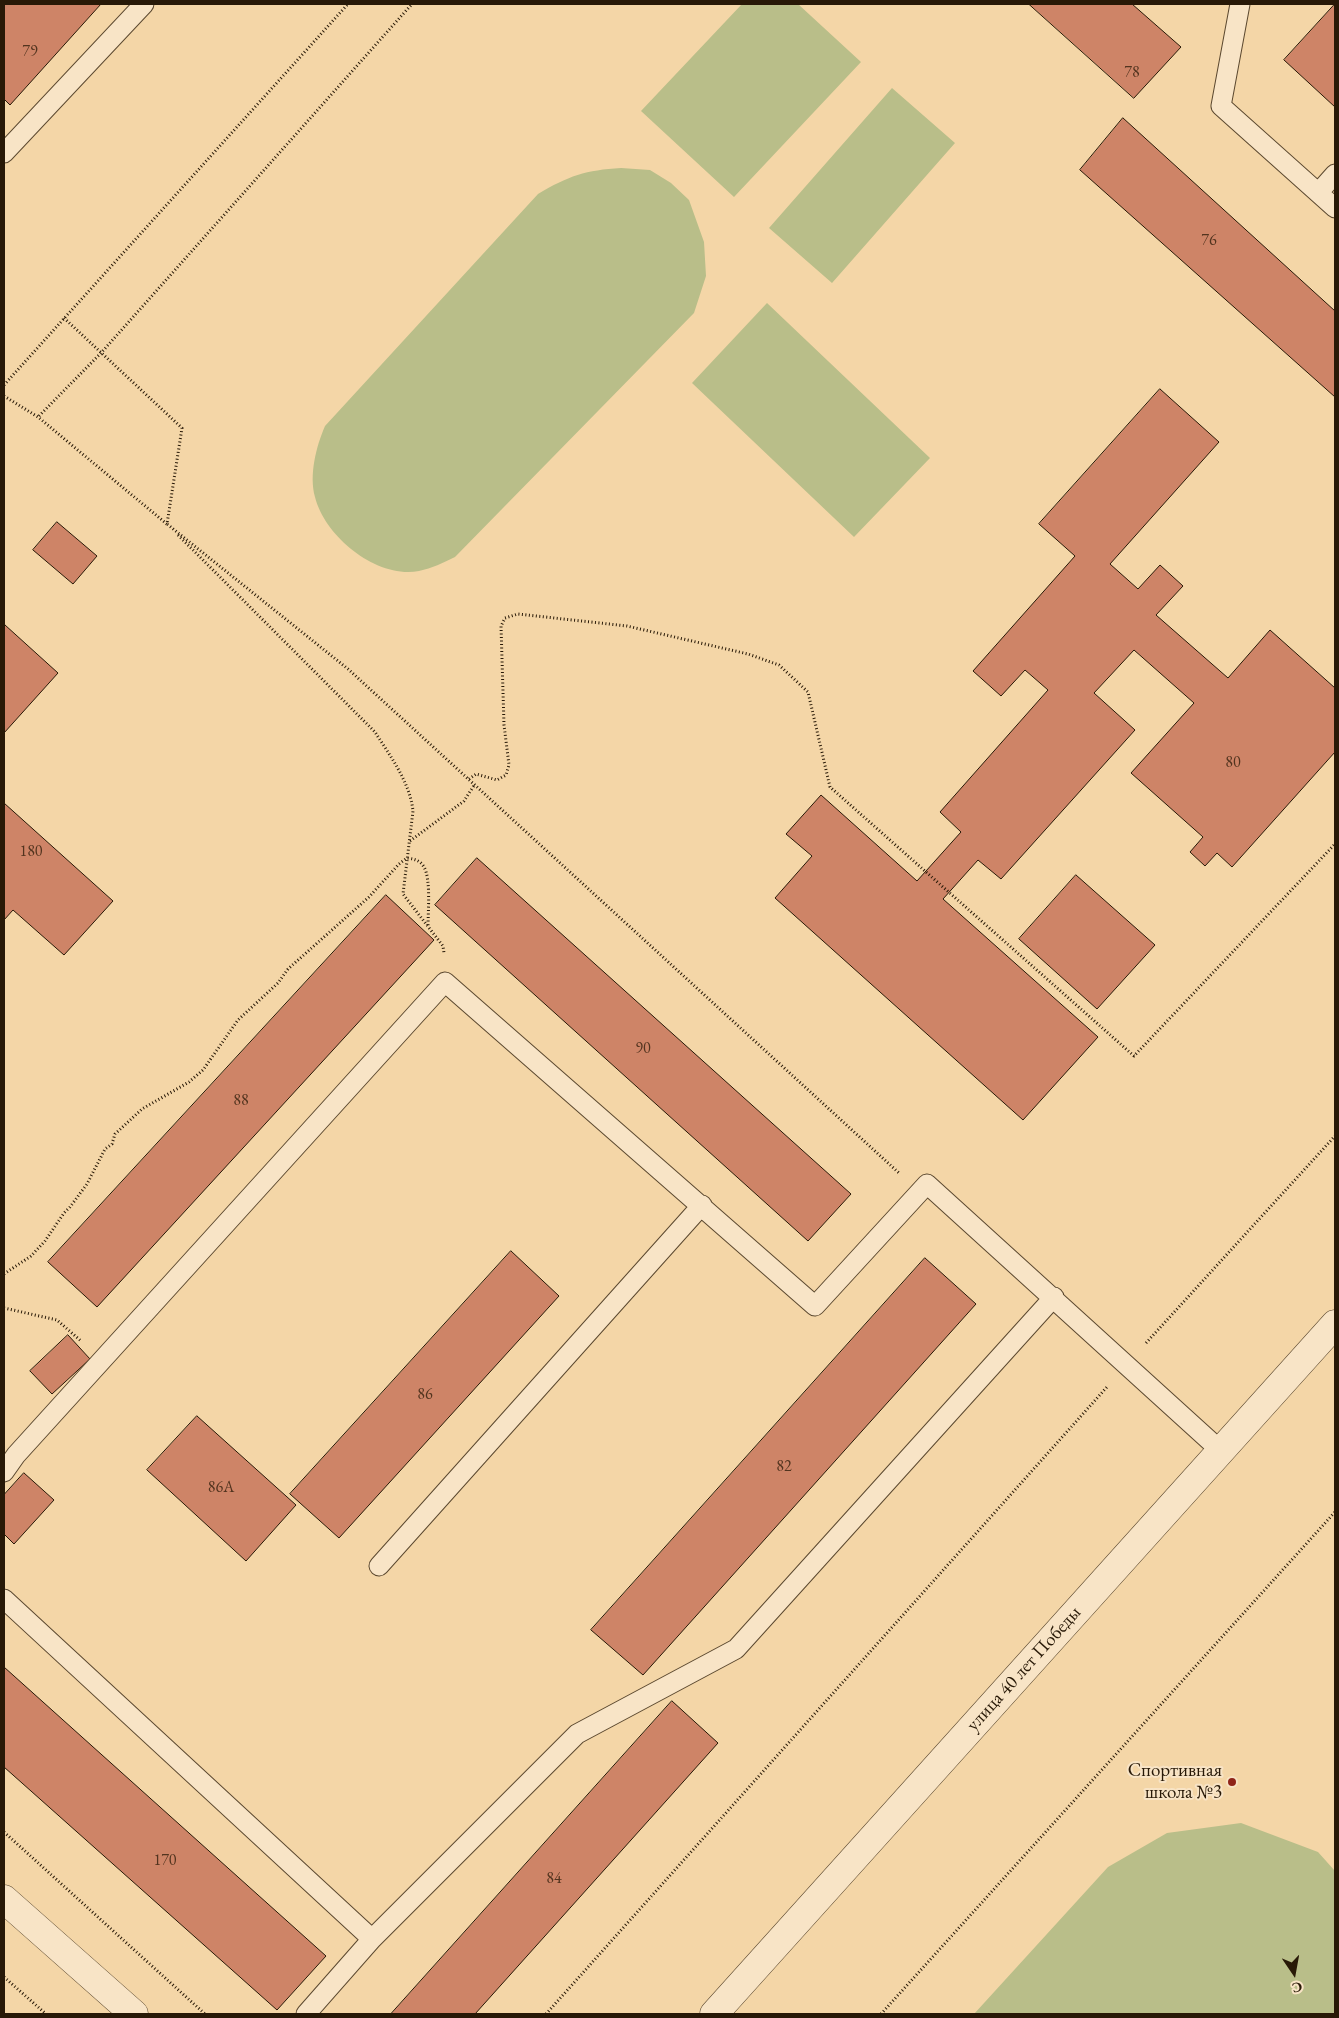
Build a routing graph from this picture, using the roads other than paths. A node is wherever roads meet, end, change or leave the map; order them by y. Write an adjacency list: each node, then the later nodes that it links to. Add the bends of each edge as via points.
1 (144, 4): 3 (lane)
2 (1240, 4): 5 (lane, via 1221,106)
3 (4, 153)
4 (1335, 174): 5 (lane)
5 (1318, 192): 6 (lane)
6 (1335, 208)
7 (702, 1205): 8 (lane, via 815,1306 927,1184); 11 (lane, via 445,982); 12 (lane)
8 (1054, 1297): 10 (lane); 15 (lane, via 736,1649 577,1734)
9 (1335, 1324): 10 (street, улица 40 лет Победы)
10 (1221, 1451): 18 (street, улица 40 лет Победы)
11 (4, 1472)
12 (379, 1566)
13 (4, 1599): 15 (lane)
14 (4, 1899): 16 (street)
15 (372, 1940): 17 (lane)
16 (134, 2014)
17 (306, 2014)
18 (714, 2014)

